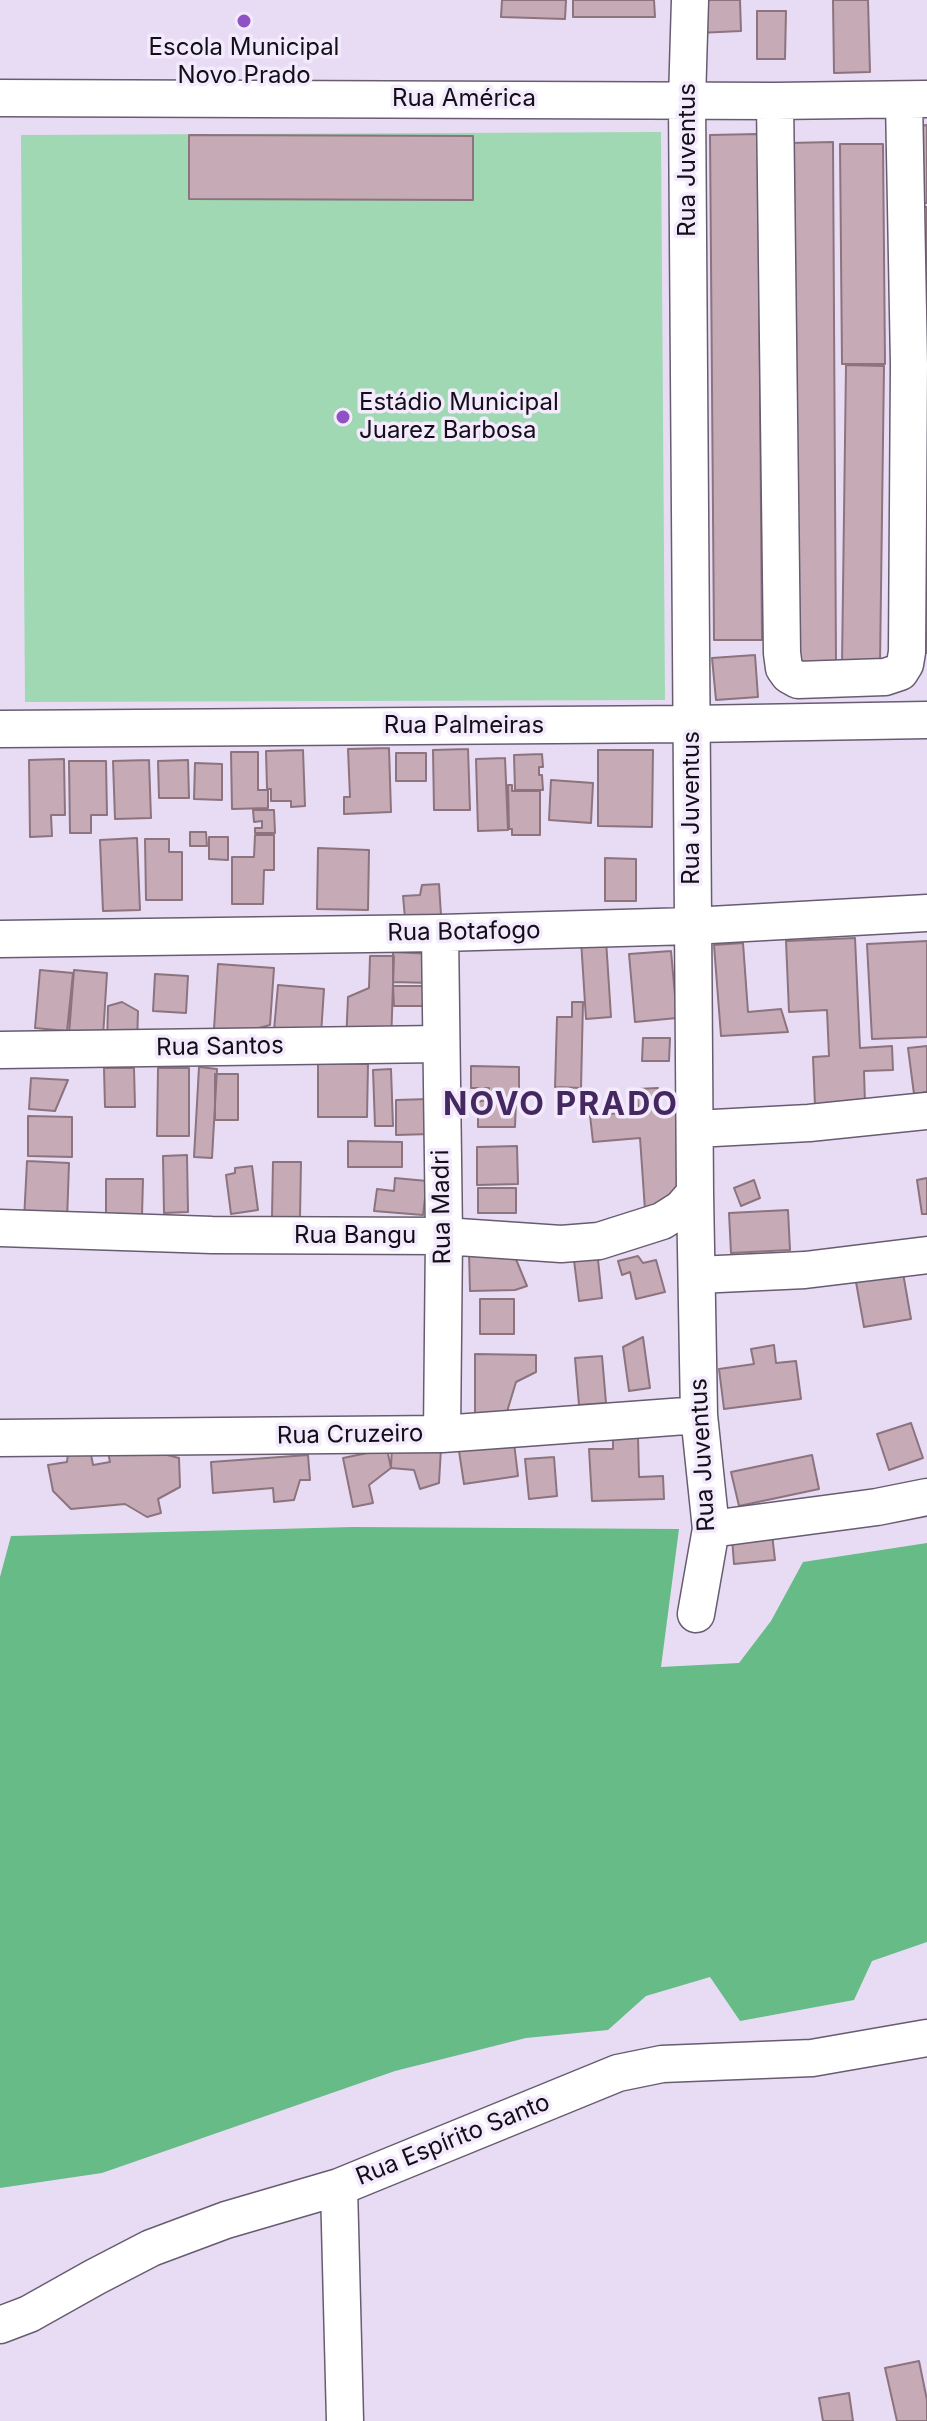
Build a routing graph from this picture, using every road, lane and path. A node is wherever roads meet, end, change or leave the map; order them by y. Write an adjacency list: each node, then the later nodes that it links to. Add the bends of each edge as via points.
1 (690, 0): 4 (street, Rua Juventus)
2 (0, 98): 4 (street, Rua América)
3 (916, 99): 5 (street, Rua América); 6 (street)
4 (687, 100): 5 (street, Rua América); 8 (street, Rua Juventus)
5 (775, 101): 6 (street, via 782,653 784,668 798,680 885,677 905,664)
6 (918, 365)
7 (927, 720): 8 (street, Rua Palmeiras)
8 (692, 724): 9 (street, Rua Palmeiras); 11 (street, Rua Juventus)
9 (0, 729)
10 (927, 913): 11 (street, Rua Botafogo)
11 (692, 926): 12 (street, Rua Botafogo); 17 (street, Rua Juventus)
12 (440, 933): 13 (street, Rua Botafogo); 14 (street, Rua Madri)
13 (0, 939)
14 (440, 1044): 15 (street, Rua Santos); 20 (street, Rua Madri)
15 (0, 1050)
16 (927, 1111): 17 (street)
17 (695, 1129): 18 (street, Rua Juventus)
18 (695, 1193): 20 (street, Rua Bangu, via 662,1221 599,1241 561,1244); 22 (street, Rua Juventus)
19 (0, 1228): 20 (street, Rua Bangu)
20 (444, 1236): 24 (street, Rua Madri)
21 (927, 1255): 22 (street, via 805,1270)
22 (697, 1275): 23 (street, Rua Juventus)
23 (699, 1415): 24 (street, Rua Cruzeiro); 27 (street, Rua Juventus)
24 (442, 1434): 25 (street, Rua Cruzeiro)
25 (0, 1438)
26 (927, 1497): 27 (street)
27 (711, 1529): 28 (street, Rua Juventus)
28 (696, 1614)
29 (927, 2038): 30 (street, Rua Espírito Santo, via 812,2058 662,2064 618,2073)
30 (339, 2187): 31 (street, Rua Espírito Santo, via 151,2248); 32 (street)
31 (0, 2325)
32 (345, 2421)

